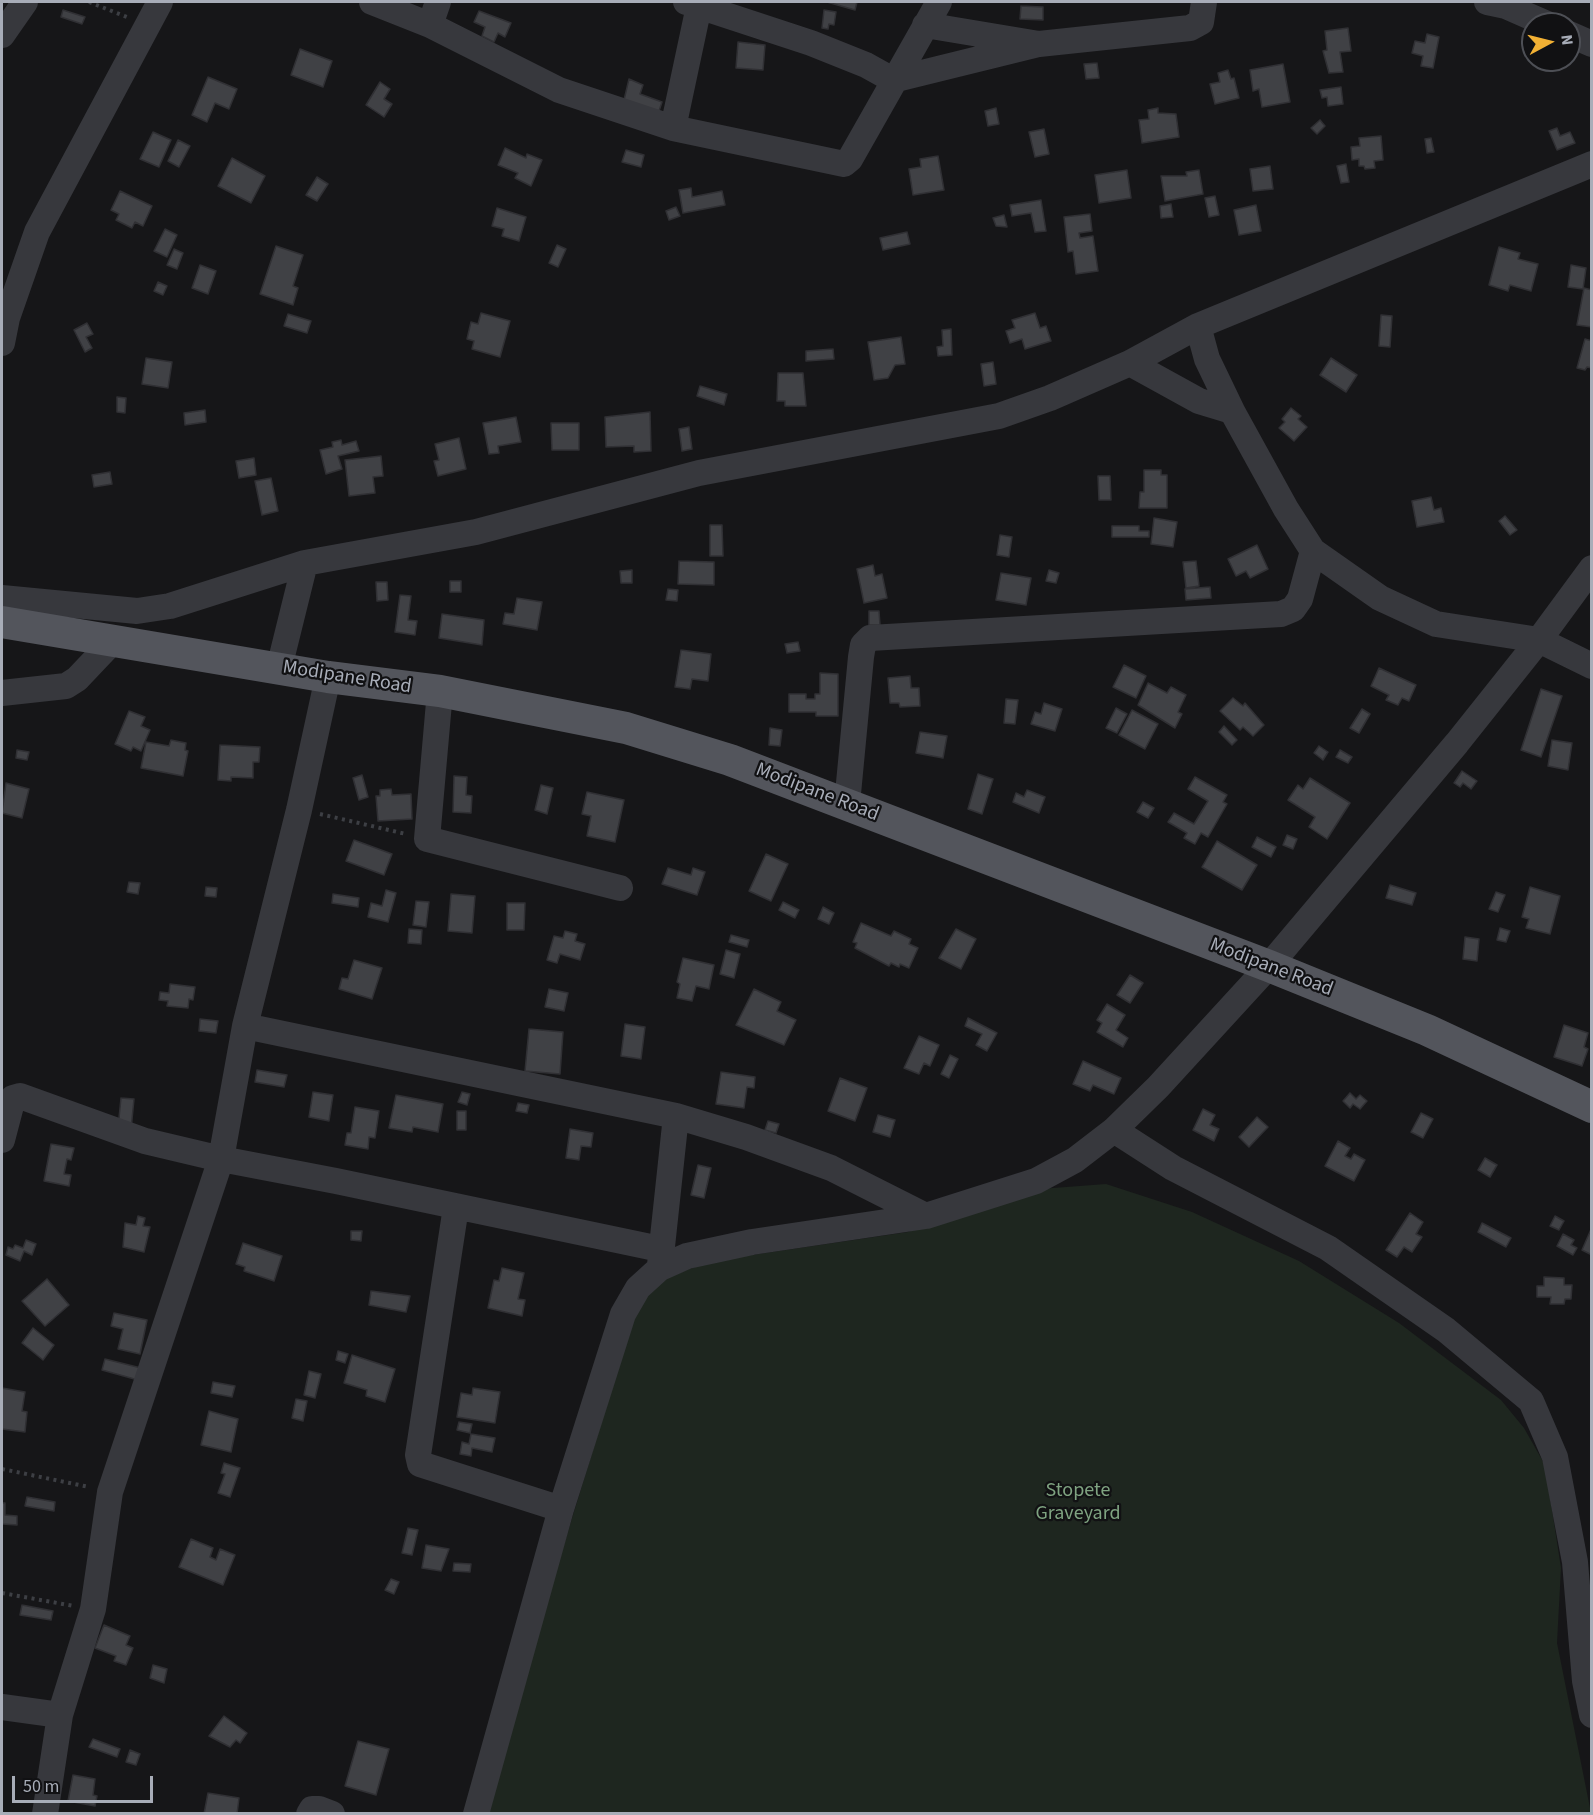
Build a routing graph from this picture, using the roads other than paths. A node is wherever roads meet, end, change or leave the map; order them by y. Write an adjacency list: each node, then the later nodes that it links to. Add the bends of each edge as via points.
1 (26, 2): 11 (street)
2 (160, 2): 17 (street, via 37,232 13,297)
3 (372, 2): 8 (street)
4 (939, 2): 10 (street)
5 (1204, 2): 12 (street, via 1201,22 1190,28)
6 (1487, 2): 9 (street)
7 (692, 4): 13 (street, via 811,43); 14 (street)
8 (434, 13): 14 (street, via 559,90)
9 (1521, 13)
10 (925, 25): 12 (street); 13 (street)
11 (2, 35)
12 (1039, 44): 13 (street)
13 (893, 80): 14 (street, via 844,164)
14 (673, 128)
15 (1592, 164): 16 (street)
16 (1198, 326): 18 (street); 19 (street, via 1207,359)
17 (2, 343)
18 (1130, 363): 19 (street, via 1199,401); 21 (street, via 999,416 699,473 476,532)
19 (1232, 411): 20 (street)
20 (1313, 551): 25 (street, via 1380,598 1436,624); 32 (street, via 1300,599 1293,609 1281,614 870,638 863,645 861,657)
21 (305, 563): 23 (street, via 170,606 136,611); 28 (street)
22 (1592, 568): 25 (street)
23 (2, 598)
24 (2, 622): 26 (main road, Modipane Road)
25 (1539, 640): 27 (street); 34 (street)
26 (113, 641): 28 (main road, Modipane Road); 31 (street, via 66,686)
27 (1592, 666)
28 (279, 668): 29 (main road, Modipane Road)
29 (328, 677): 30 (main road, Modipane Road); 35 (street)
30 (440, 691): 32 (main road, Modipane Road, via 626,728 730,760); 33 (street, via 427,839)
31 (2, 693)
32 (846, 804): 34 (main road, Modipane Road)
33 (620, 888)
34 (1269, 966): 36 (main road, Modipane Road, via 1427,1030); 38 (street)
35 (245, 1026): 37 (street); 40 (street)
36 (1592, 1107)
37 (676, 1116): 42 (street, via 831,1168); 43 (street)
38 (1114, 1130): 42 (street, via 1075,1160 1036,1181); 45 (street, via 1173,1168 1328,1248 1446,1330 1531,1401 1555,1457)
39 (2, 1140): 40 (street, via 13,1098 20,1096 145,1141)
40 (221, 1160): 41 (street); 48 (street, via 110,1492 93,1609)
41 (456, 1207): 43 (street); 44 (street, via 418,1455 420,1464)
42 (926, 1216): 43 (street)
43 (660, 1258): 44 (street, via 623,1314)
44 (561, 1509): 52 (street)
45 (1583, 1557): 47 (street, via 1585,1681)
46 (2, 1707): 48 (street)
47 (1591, 1713)
48 (60, 1715): 49 (street)
49 (45, 1814)
50 (309, 1814): 51 (street, via 312,1809)
51 (332, 1814)
52 (476, 1814)

